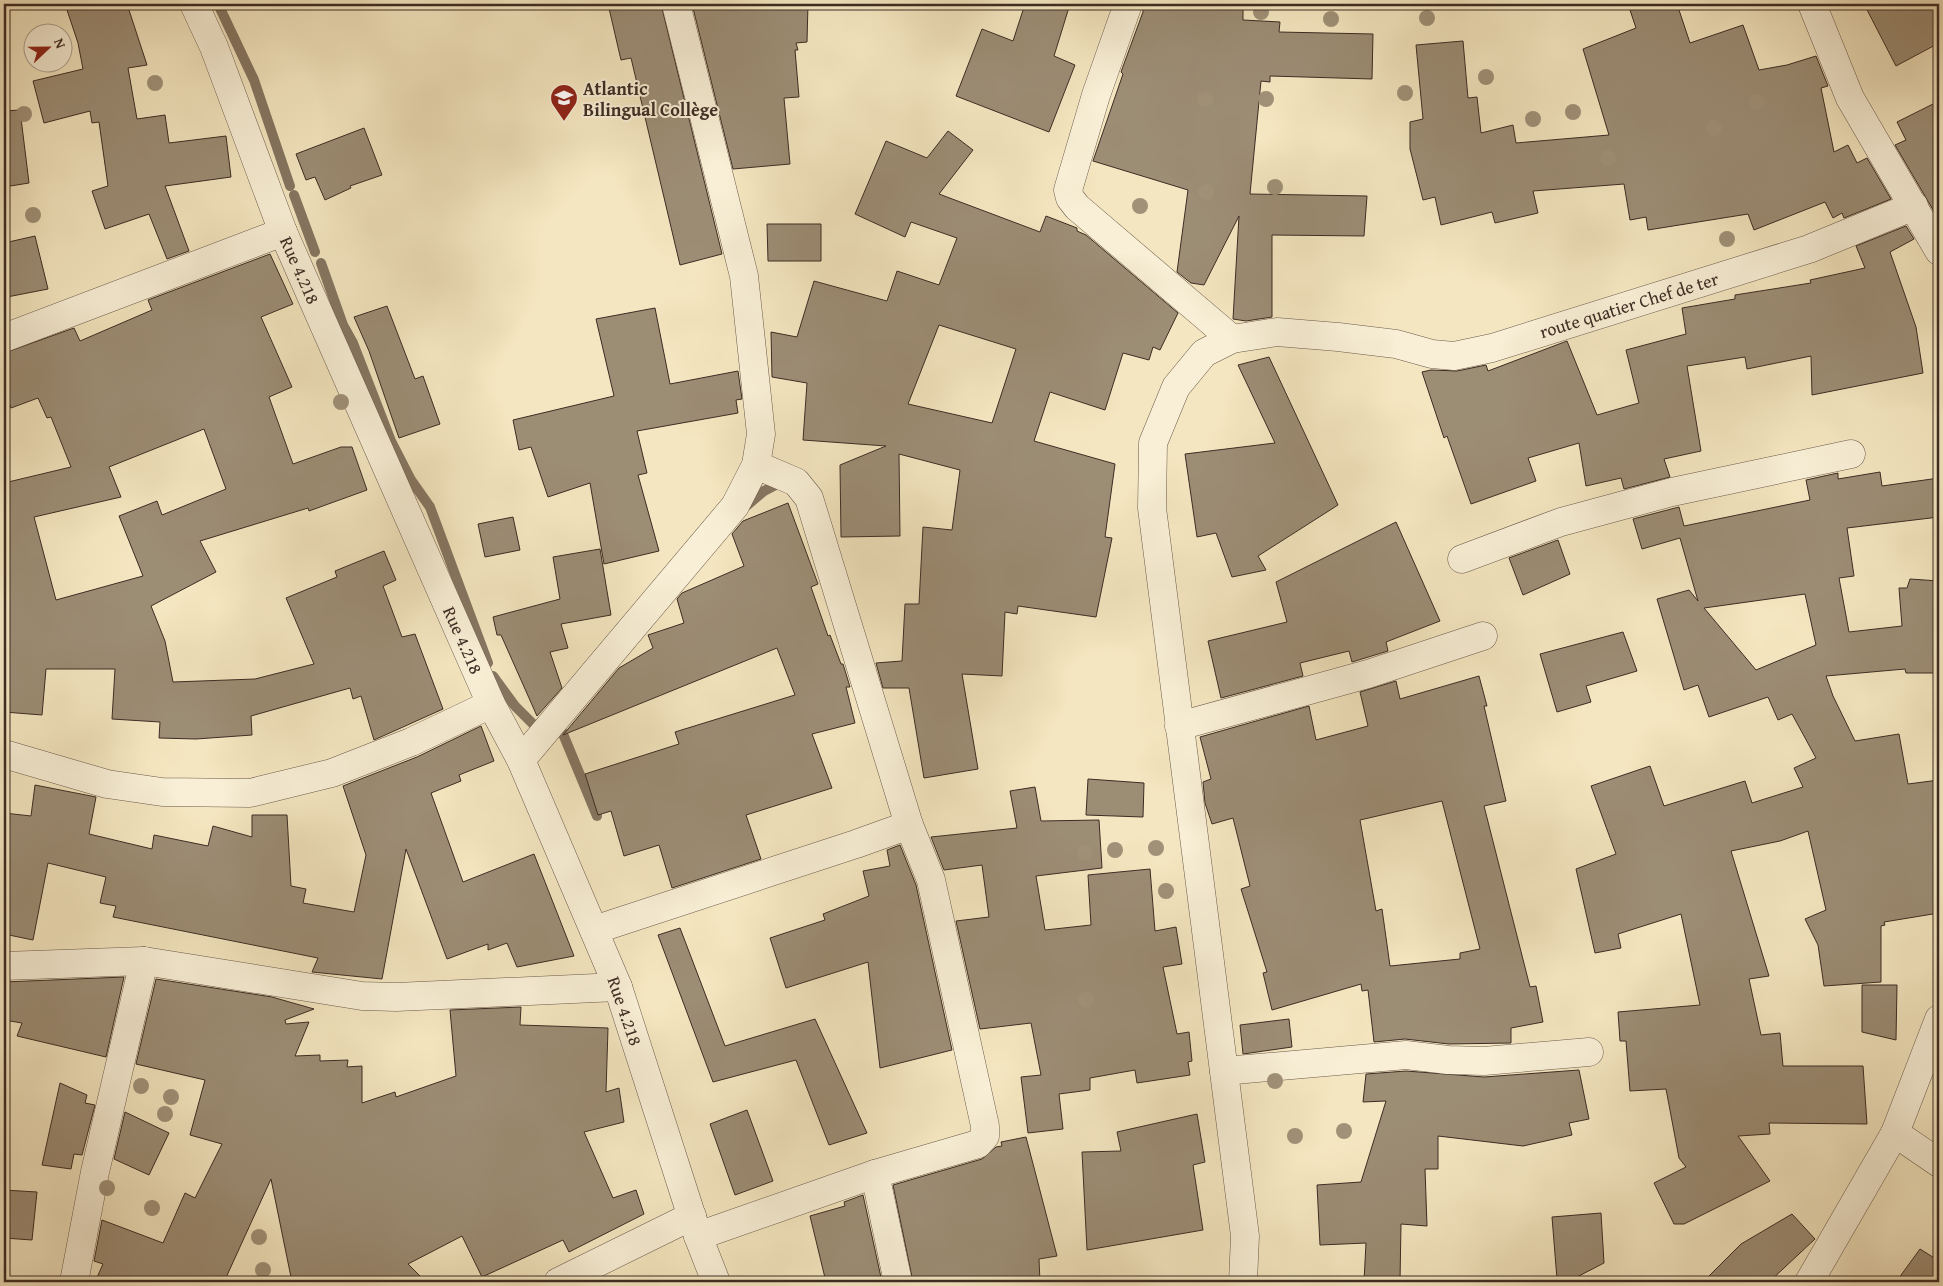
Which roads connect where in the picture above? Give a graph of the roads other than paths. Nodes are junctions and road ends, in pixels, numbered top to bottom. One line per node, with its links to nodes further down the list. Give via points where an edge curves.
1 (194, 4): 6 (street, Rue 4.218, via 214,47)
2 (676, 4): 11 (street, via 744,276 762,434)
3 (1128, 4): 9 (street, via 1096,95 1068,190 1070,198)
4 (1812, 4): 5 (street, via 1850,98)
5 (1914, 206): 7 (street); 9 (street, route quatier Chef de ter, via 1810,248 1492,348 1454,356 1396,344 1277,332)
6 (283, 232): 8 (street); 14 (street, Rue 4.218)
7 (1939, 251)
8 (4, 338)
9 (1232, 339): 15 (street, route quatier Chef de ter, via 1204,353 1176,386 1153,443 1152,508)
10 (1852, 454): 12 (street, via 1672,492 1562,522)
11 (756, 465): 17 (street, via 735,506); 18 (street, via 796,482 809,498)
12 (1462, 559)
13 (1483, 636): 15 (street, via 1368,674)
14 (491, 704): 16 (street, via 411,742 332,773 250,793 162,792 107,784); 17 (street, Rue 4.218)
15 (1179, 726): 25 (street, route quatier Chef de ter)
16 (4, 754)
17 (521, 760): 19 (street, Rue 4.218)
18 (909, 825): 19 (street); 28 (street, via 930,880 985,1136 978,1144)
19 (594, 930): 22 (street, Rue 4.218)
20 (144, 961): 21 (street); 22 (street, via 362,996); 30 (street, via 95,1172)
21 (4, 966)
22 (618, 987): 29 (street, Rue 4.218)
23 (1939, 1019): 26 (street)
24 (1589, 1052): 25 (street, via 1484,1061 1406,1054)
25 (1224, 1072): 34 (street, route quatier Chef de ter, via 1244,1236)
26 (1895, 1133): 27 (street); 35 (street)
27 (1939, 1163)
28 (874, 1174): 29 (street); 33 (street)
29 (695, 1226): 31 (street); 32 (street, Rue 4.218)
30 (74, 1282)
31 (558, 1282)
32 (716, 1282)
33 (898, 1282)
34 (1243, 1282)
35 (1809, 1282)

